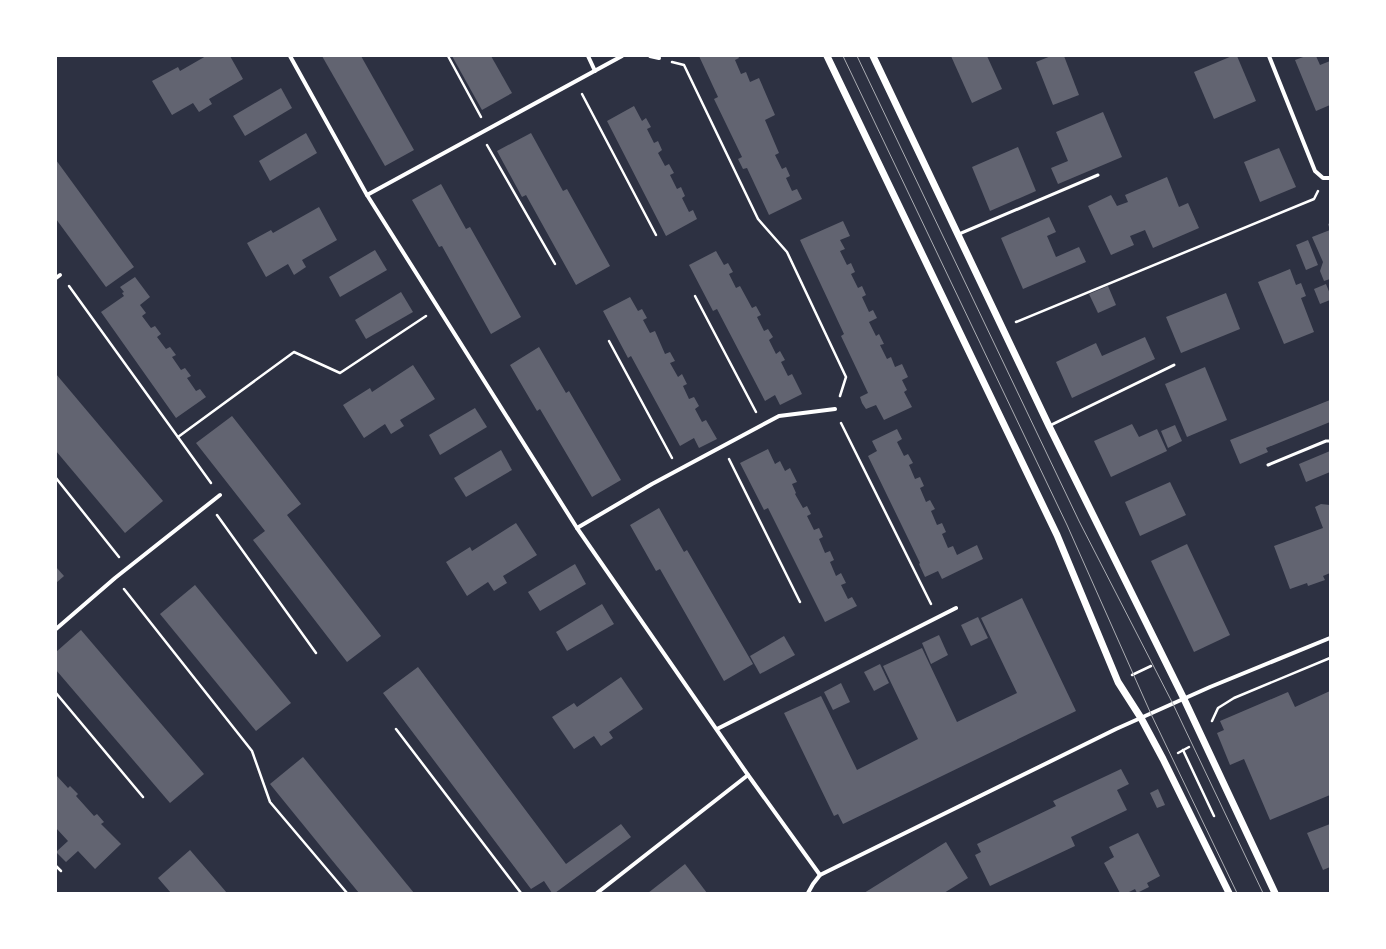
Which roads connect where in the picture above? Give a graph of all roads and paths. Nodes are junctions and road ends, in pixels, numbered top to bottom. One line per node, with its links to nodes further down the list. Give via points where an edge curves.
1 (290, 56): 17 (street)
2 (448, 56): 12 (path)
3 (588, 56): 10 (street)
4 (622, 56): 10 (street)
5 (650, 56): 9 (street)
6 (827, 56): 50 (street, via 1057,535)
7 (873, 56): 18 (street)
8 (1269, 56): 15 (street, via 1315,171)
9 (659, 58): 28 (path, via 684,65 758,219 787,252 846,377)
10 (595, 71): 11 (street)
11 (575, 82): 12 (street); 19 (path)
12 (488, 129): 13 (street)
13 (481, 134): 17 (street); 20 (path)
14 (1098, 175): 18 (lane)
15 (1323, 178): 16 (street); 25 (path, via 1314,199)
16 (1330, 178)
17 (367, 196): 24 (street)
18 (959, 234): 25 (street)
19 (656, 235)
20 (555, 264)
21 (60, 274): 22 (street); 31 (path)
22 (56, 278)
23 (695, 296): 29 (path)
24 (439, 308): 31 (path, via 340,373 294,352); 39 (street)
25 (1002, 328): 30 (street)
26 (609, 341): 35 (path)
27 (1174, 365): 30 (lane)
28 (835, 409): 29 (street, via 779,416); 44 (path)
29 (762, 424): 33 (street)
30 (1049, 426): 49 (street)
31 (178, 438): 37 (path)
32 (1330, 441): 34 (lane)
33 (722, 446): 35 (street); 42 (path)
34 (1268, 465)
35 (678, 470): 39 (street)
36 (56, 478): 40 (path)
37 (220, 495): 38 (street)
38 (208, 504): 40 (street); 47 (path)
39 (577, 528): 56 (street)
40 (128, 568): 41 (street)
41 (115, 578): 45 (street); 64 (path, via 252,751 270,802)
42 (800, 602)
43 (956, 608): 44 (street)
44 (938, 617): 56 (street)
45 (56, 629)
46 (1330, 638): 52 (street)
47 (316, 653)
48 (1330, 658): 53 (path, via 1234,698)
49 (1164, 660): 50 (path); 52 (street)
50 (1118, 682): 54 (street)
51 (56, 693): 59 (path)
52 (1184, 699): 54 (street); 69 (street)
53 (1218, 708)
54 (1141, 718): 63 (street); 68 (street)
55 (396, 729): 65 (path)
56 (717, 729): 58 (street)
57 (1182, 750): 60 (path)
58 (748, 775): 63 (street); 66 (street)
59 (143, 797)
60 (1214, 816)
61 (56, 866): 62 (path)
62 (61, 871)
63 (820, 875): 67 (street)
64 (347, 893)
65 (521, 893)
66 (597, 893)
67 (808, 893)
68 (1229, 893)
69 (1275, 893)

